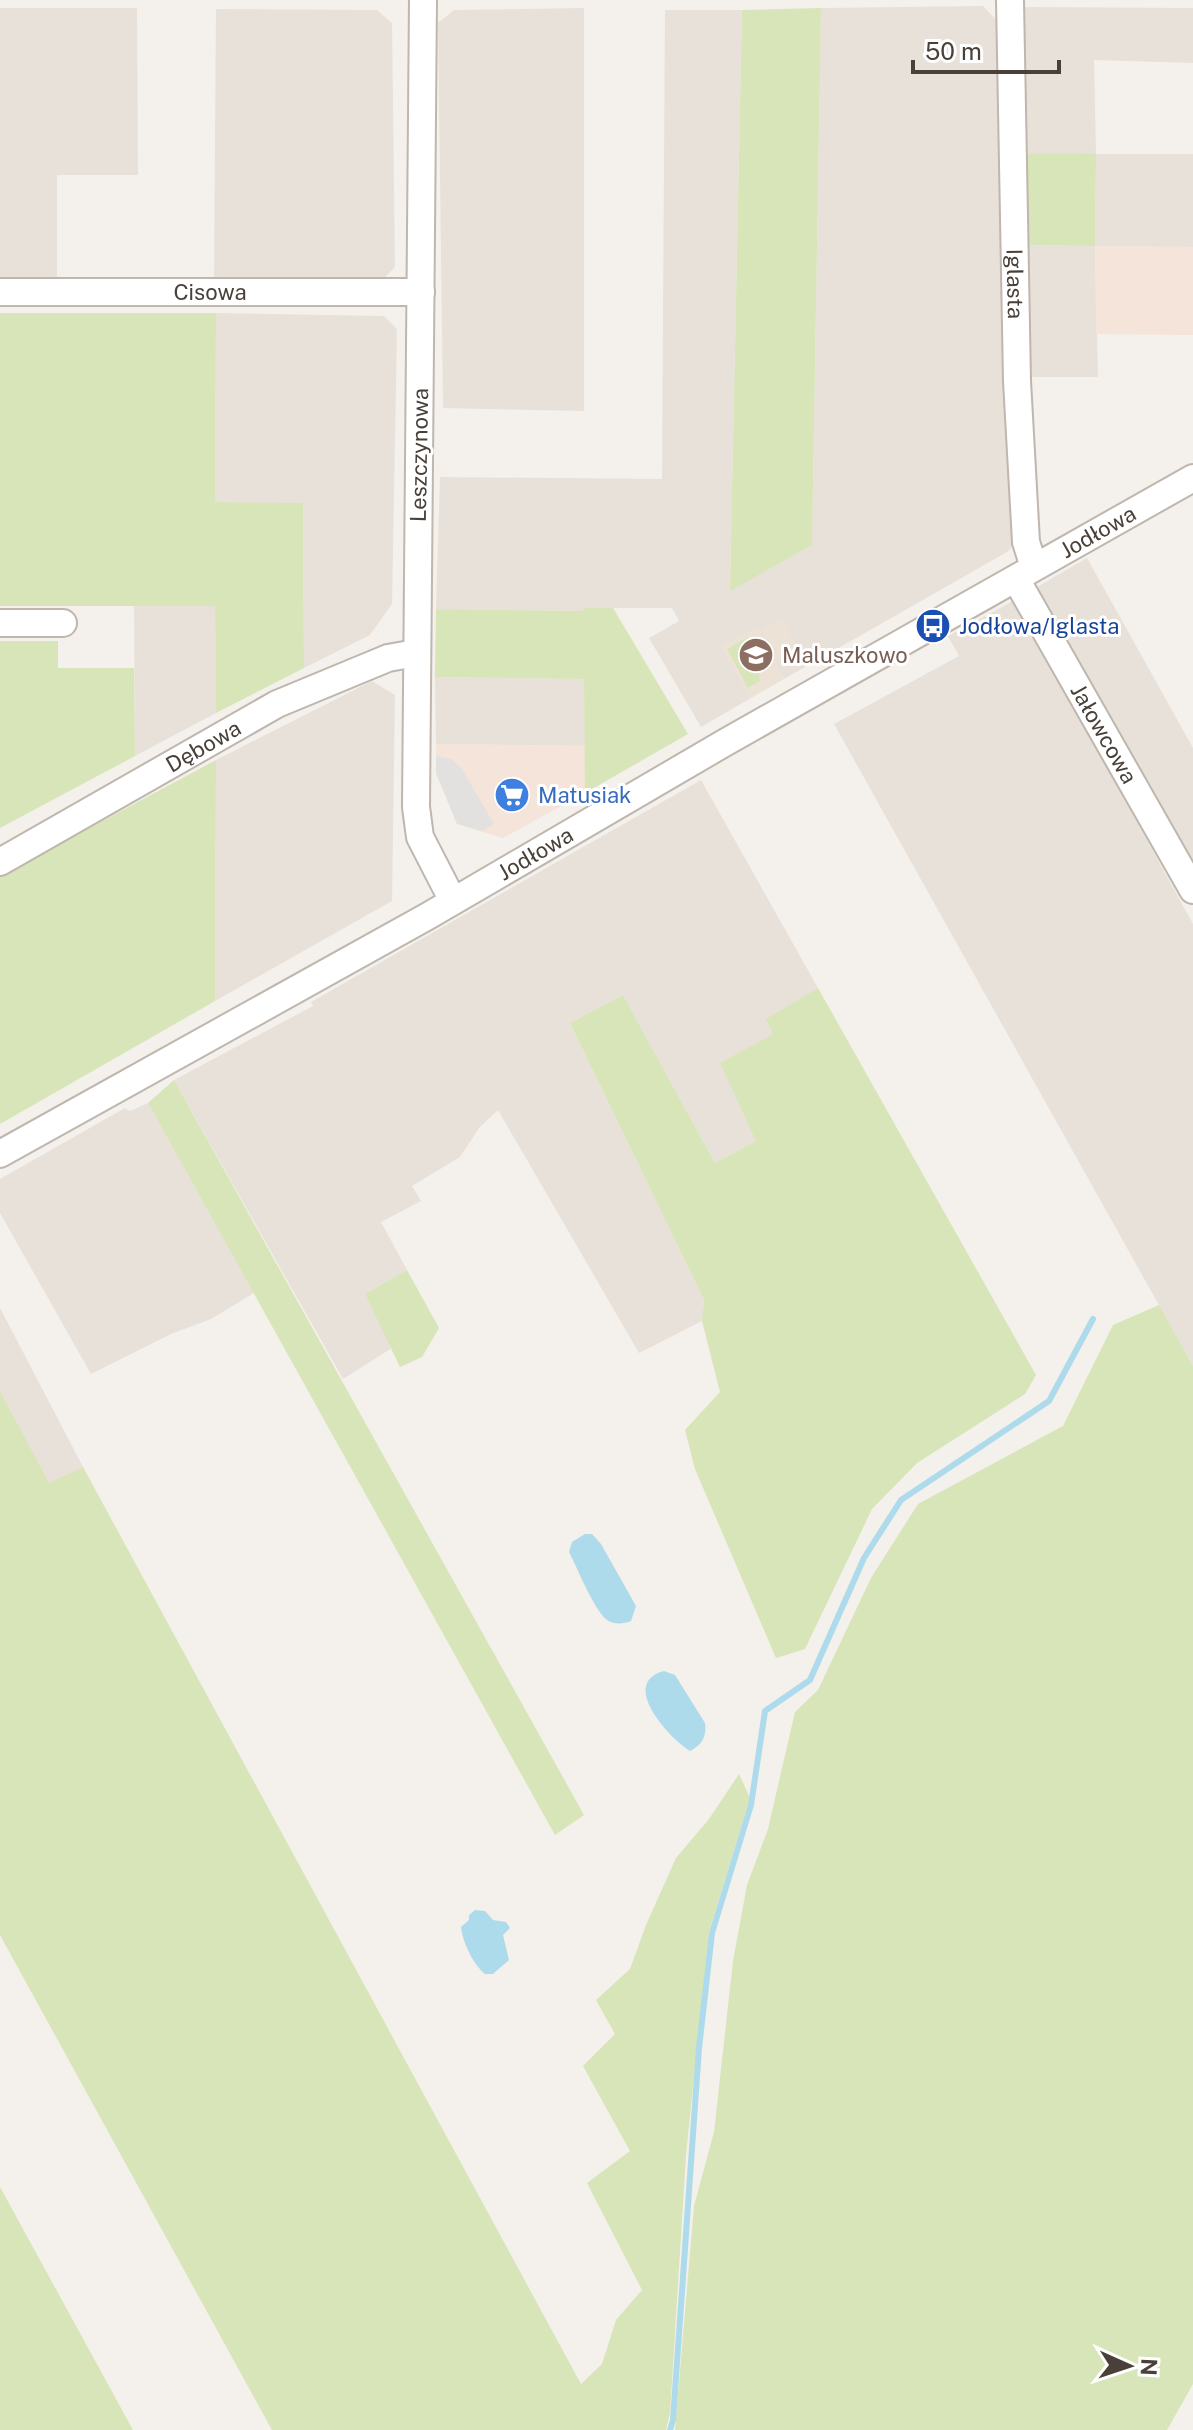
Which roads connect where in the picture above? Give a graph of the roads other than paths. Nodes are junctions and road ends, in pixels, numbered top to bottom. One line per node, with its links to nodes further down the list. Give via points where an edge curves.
1 (423, 0): 4 (street, Leszczynowa)
2 (1010, 0): 6 (street, Iglasta)
3 (0, 292): 4 (street, Cisowa)
4 (421, 292): 9 (street, Leszczynowa)
5 (1193, 478): 6 (street, Jodłowa)
6 (1025, 573): 11 (street, Jałowcowa); 12 (street, Jodłowa)
7 (0, 623): 8 (street)
8 (63, 623)
9 (416, 653): 10 (street, Dębowa, via 388,658 277,704); 12 (street, Leszczynowa, via 420,837)
10 (0, 862)
11 (1193, 890)
12 (453, 901): 13 (street, Jodłowa)
13 (0, 1154)

